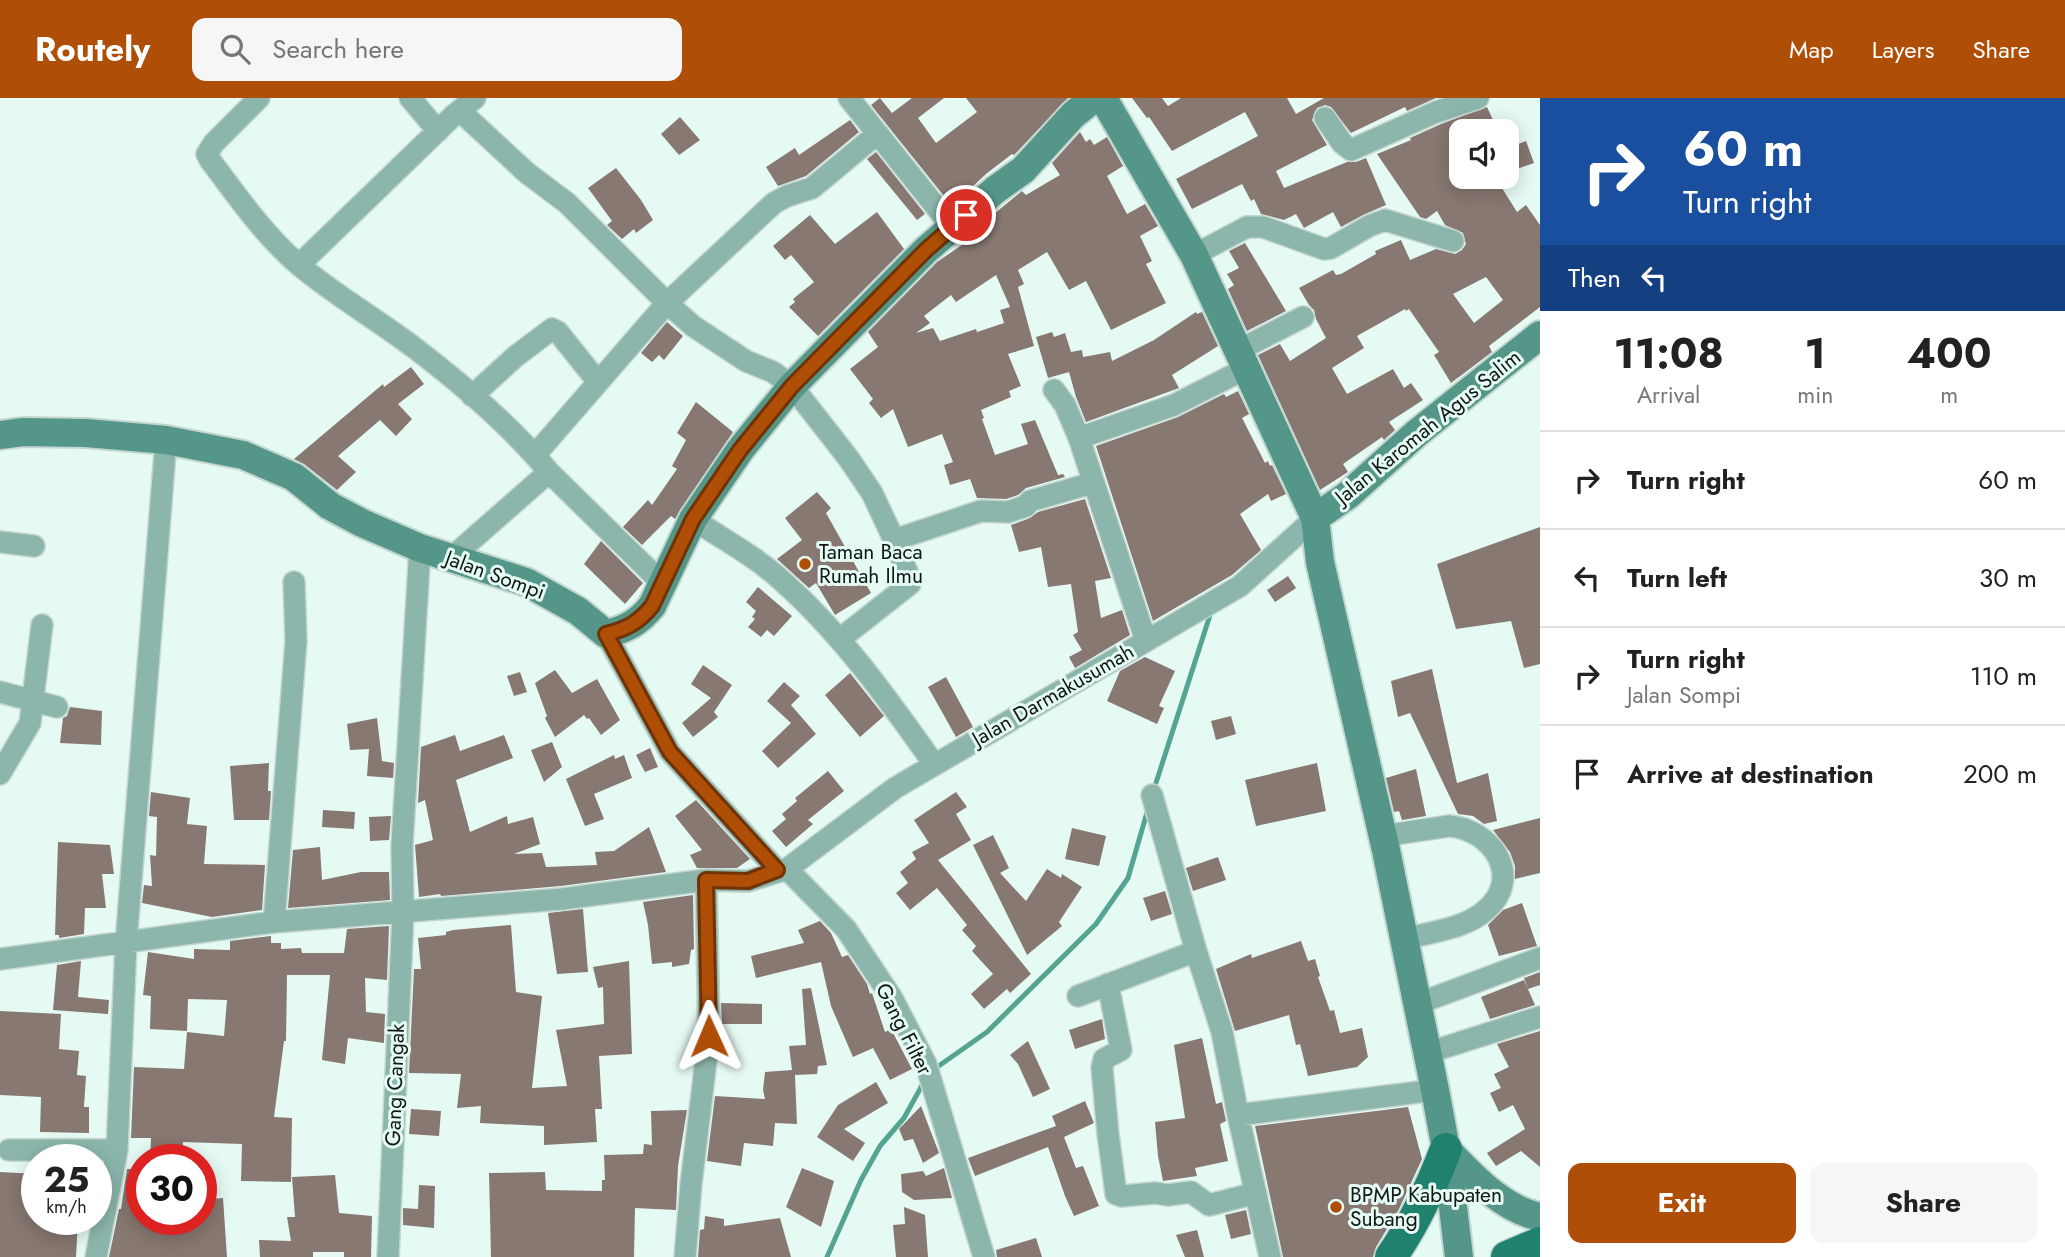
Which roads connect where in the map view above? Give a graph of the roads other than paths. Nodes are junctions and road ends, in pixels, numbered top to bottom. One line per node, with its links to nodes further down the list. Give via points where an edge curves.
1 (259, 98): 14 (street, via 207,154 259,225)
2 (410, 98): 9 (street)
3 (849, 98): 10 (street)
4 (1094, 98): 11 (street, via 1023,170)
5 (1103, 98): 13 (street)
6 (1478, 98): 8 (street, via 1351,149)
7 (467, 104): 9 (street); 15 (street, via 527,173 567,203)
8 (1325, 118)
9 (438, 131): 14 (street)
10 (877, 134): 11 (street); 15 (street, via 812,188 774,203)
11 (952, 227): 20 (street)
12 (1453, 241): 13 (street, via 1385,220 1324,249 1247,227)
13 (1194, 255): 18 (street)
14 (299, 265): 22 (street)
15 (667, 303): 19 (street); 20 (street, via 735,354)
16 (1303, 317): 18 (street)
17 (1540, 335): 29 (street, Jalan Karomah Agus Salim)
18 (1243, 359): 24 (street, via 1174,405); 29 (street)
19 (598, 382): 22 (street, via 552,329); 26 (street)
20 (792, 386): 30 (street); 31 (street, via 857,470)
21 (1054, 390): 24 (street)
22 (472, 396): 26 (street)
23 (0, 435): 25 (street, Jalan Sompi, via 86,433)
24 (1079, 438): 28 (street)
25 (166, 440): 34 (street, Jalan Sompi, via 243,455 271,466 294,477 330,506); 54 (street)
26 (535, 455): 27 (street)
27 (549, 472): 35 (street); 37 (street)
28 (1092, 483): 31 (street, via 1009,512 981,511); 41 (street)
29 (1315, 518): 41 (street, Jalan Darmakusumah, via 1240,586); 48 (street, via 1320,562)
30 (693, 519): 37 (street); 40 (street, via 772,573)
31 (894, 540): 40 (street, via 910,584)
32 (0, 542): 33 (street)
33 (34, 546)
34 (420, 548): 35 (street, Jalan Sompi); 51 (street, Gang Cangak)
35 (451, 558): 39 (street, Jalan Sompi, via 526,582 578,611)
36 (294, 582): 52 (street, via 296,641)
37 (663, 584): 39 (street, via 643,618)
38 (42, 625): 43 (street)
39 (606, 634): 49 (street, Gang Filter, via 670,752)
40 (839, 639): 45 (street)
41 (1146, 641): 45 (street, Jalan Darmakusumah)
42 (0, 692): 43 (street)
43 (33, 701): 44 (street); 46 (street, via 30,723)
44 (57, 707)
45 (934, 764): 49 (street, Jalan Darmakusumah)
46 (0, 774)
47 (1152, 795): 55 (street)
48 (1383, 836): 53 (street); 53 (street, via 1459,827 1483,838 1502,865 1501,890 1485,912 1471,921)
49 (782, 870): 50 (street, Jalan Darmakusumah, via 748,881); 74 (street, Gang Filter, via 846,929 891,998 926,1064)
50 (706, 880): 51 (street, Jalan Darmakusumah); 73 (street, via 709,1036)
51 (402, 913): 52 (street, Jalan Darmakusumah); 72 (street, Gang Cangak)
52 (274, 922): 54 (street, Jalan Darmakusumah)
53 (1404, 939): 60 (street)
54 (126, 943): 57 (street, Jalan Darmakusumah); 67 (street)
55 (1196, 951): 58 (street); 64 (street, via 1222,1032)
56 (1540, 958): 60 (street)
57 (0, 959)
58 (1108, 984): 59 (street); 68 (street, via 1121,1050 1104,1059 1102,1068 1116,1194 1191,1192 1209,1205)
59 (1079, 996)
60 (1417, 1004): 62 (street)
61 (1540, 1017): 62 (street)
62 (1427, 1053): 63 (street)
63 (1435, 1090): 64 (street); 65 (street)
64 (1238, 1115): 68 (street)
65 (1446, 1149): 69 (street, via 1477,1182); 76 (main road, via 1428,1194); 77 (street)
66 (9, 1150): 67 (street)
67 (117, 1150): 71 (street)
68 (1256, 1192): 75 (street)
69 (1540, 1217)
70 (1540, 1243): 78 (main road)
71 (96, 1257)
72 (388, 1257)
73 (685, 1257)
74 (984, 1257)
75 (1270, 1257)
76 (1391, 1257)
77 (1459, 1257)
78 (1507, 1257)

